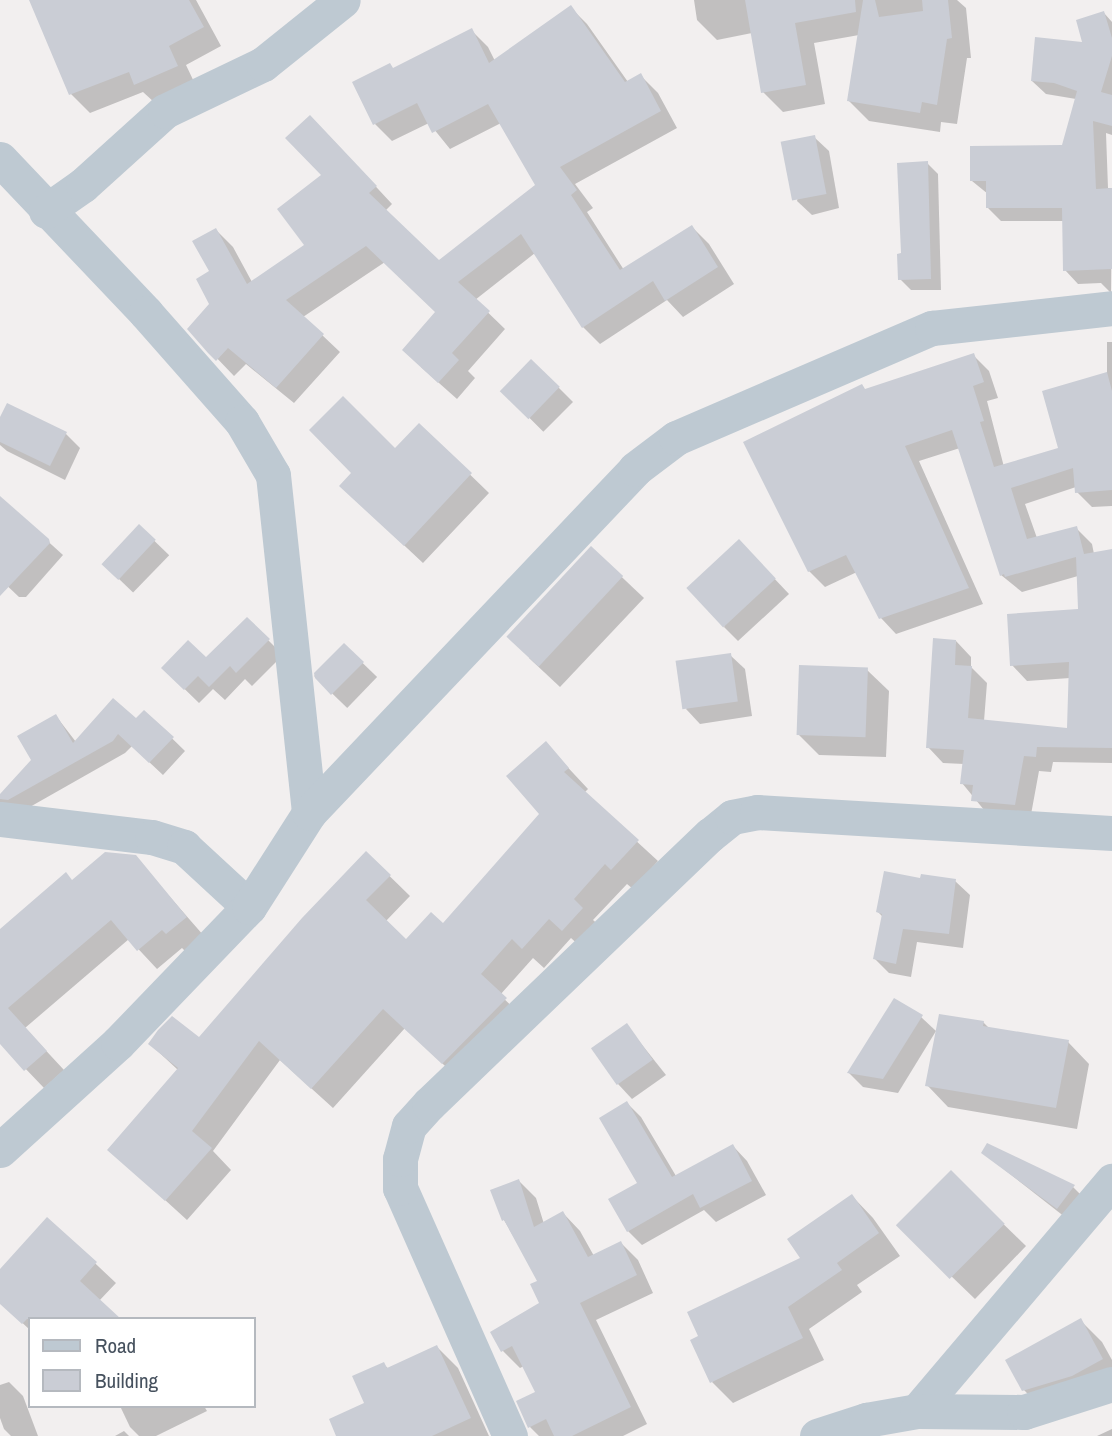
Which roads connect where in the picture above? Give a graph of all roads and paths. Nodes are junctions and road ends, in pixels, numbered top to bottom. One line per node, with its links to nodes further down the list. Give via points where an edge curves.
1 (343, 0): 3 (street, via 262,64 165,111 83,185)
2 (0, 159): 3 (street)
3 (46, 211): 5 (street, via 243,422 272,475)
4 (1112, 308): 5 (street, via 932,328 676,438 635,468)
5 (309, 813): 8 (street)
6 (0, 820): 8 (street, via 152,837 184,847)
7 (1112, 833): 13 (street, via 757,812 733,817 429,1104 409,1126 400,1159 400,1188)
8 (249, 907): 9 (street, via 118,1043)
9 (0, 1150)
10 (1112, 1181): 12 (street)
11 (1112, 1384): 12 (street, via 1024,1412)
12 (917, 1411): 14 (street, via 866,1420)
13 (510, 1436)
14 (817, 1436)

